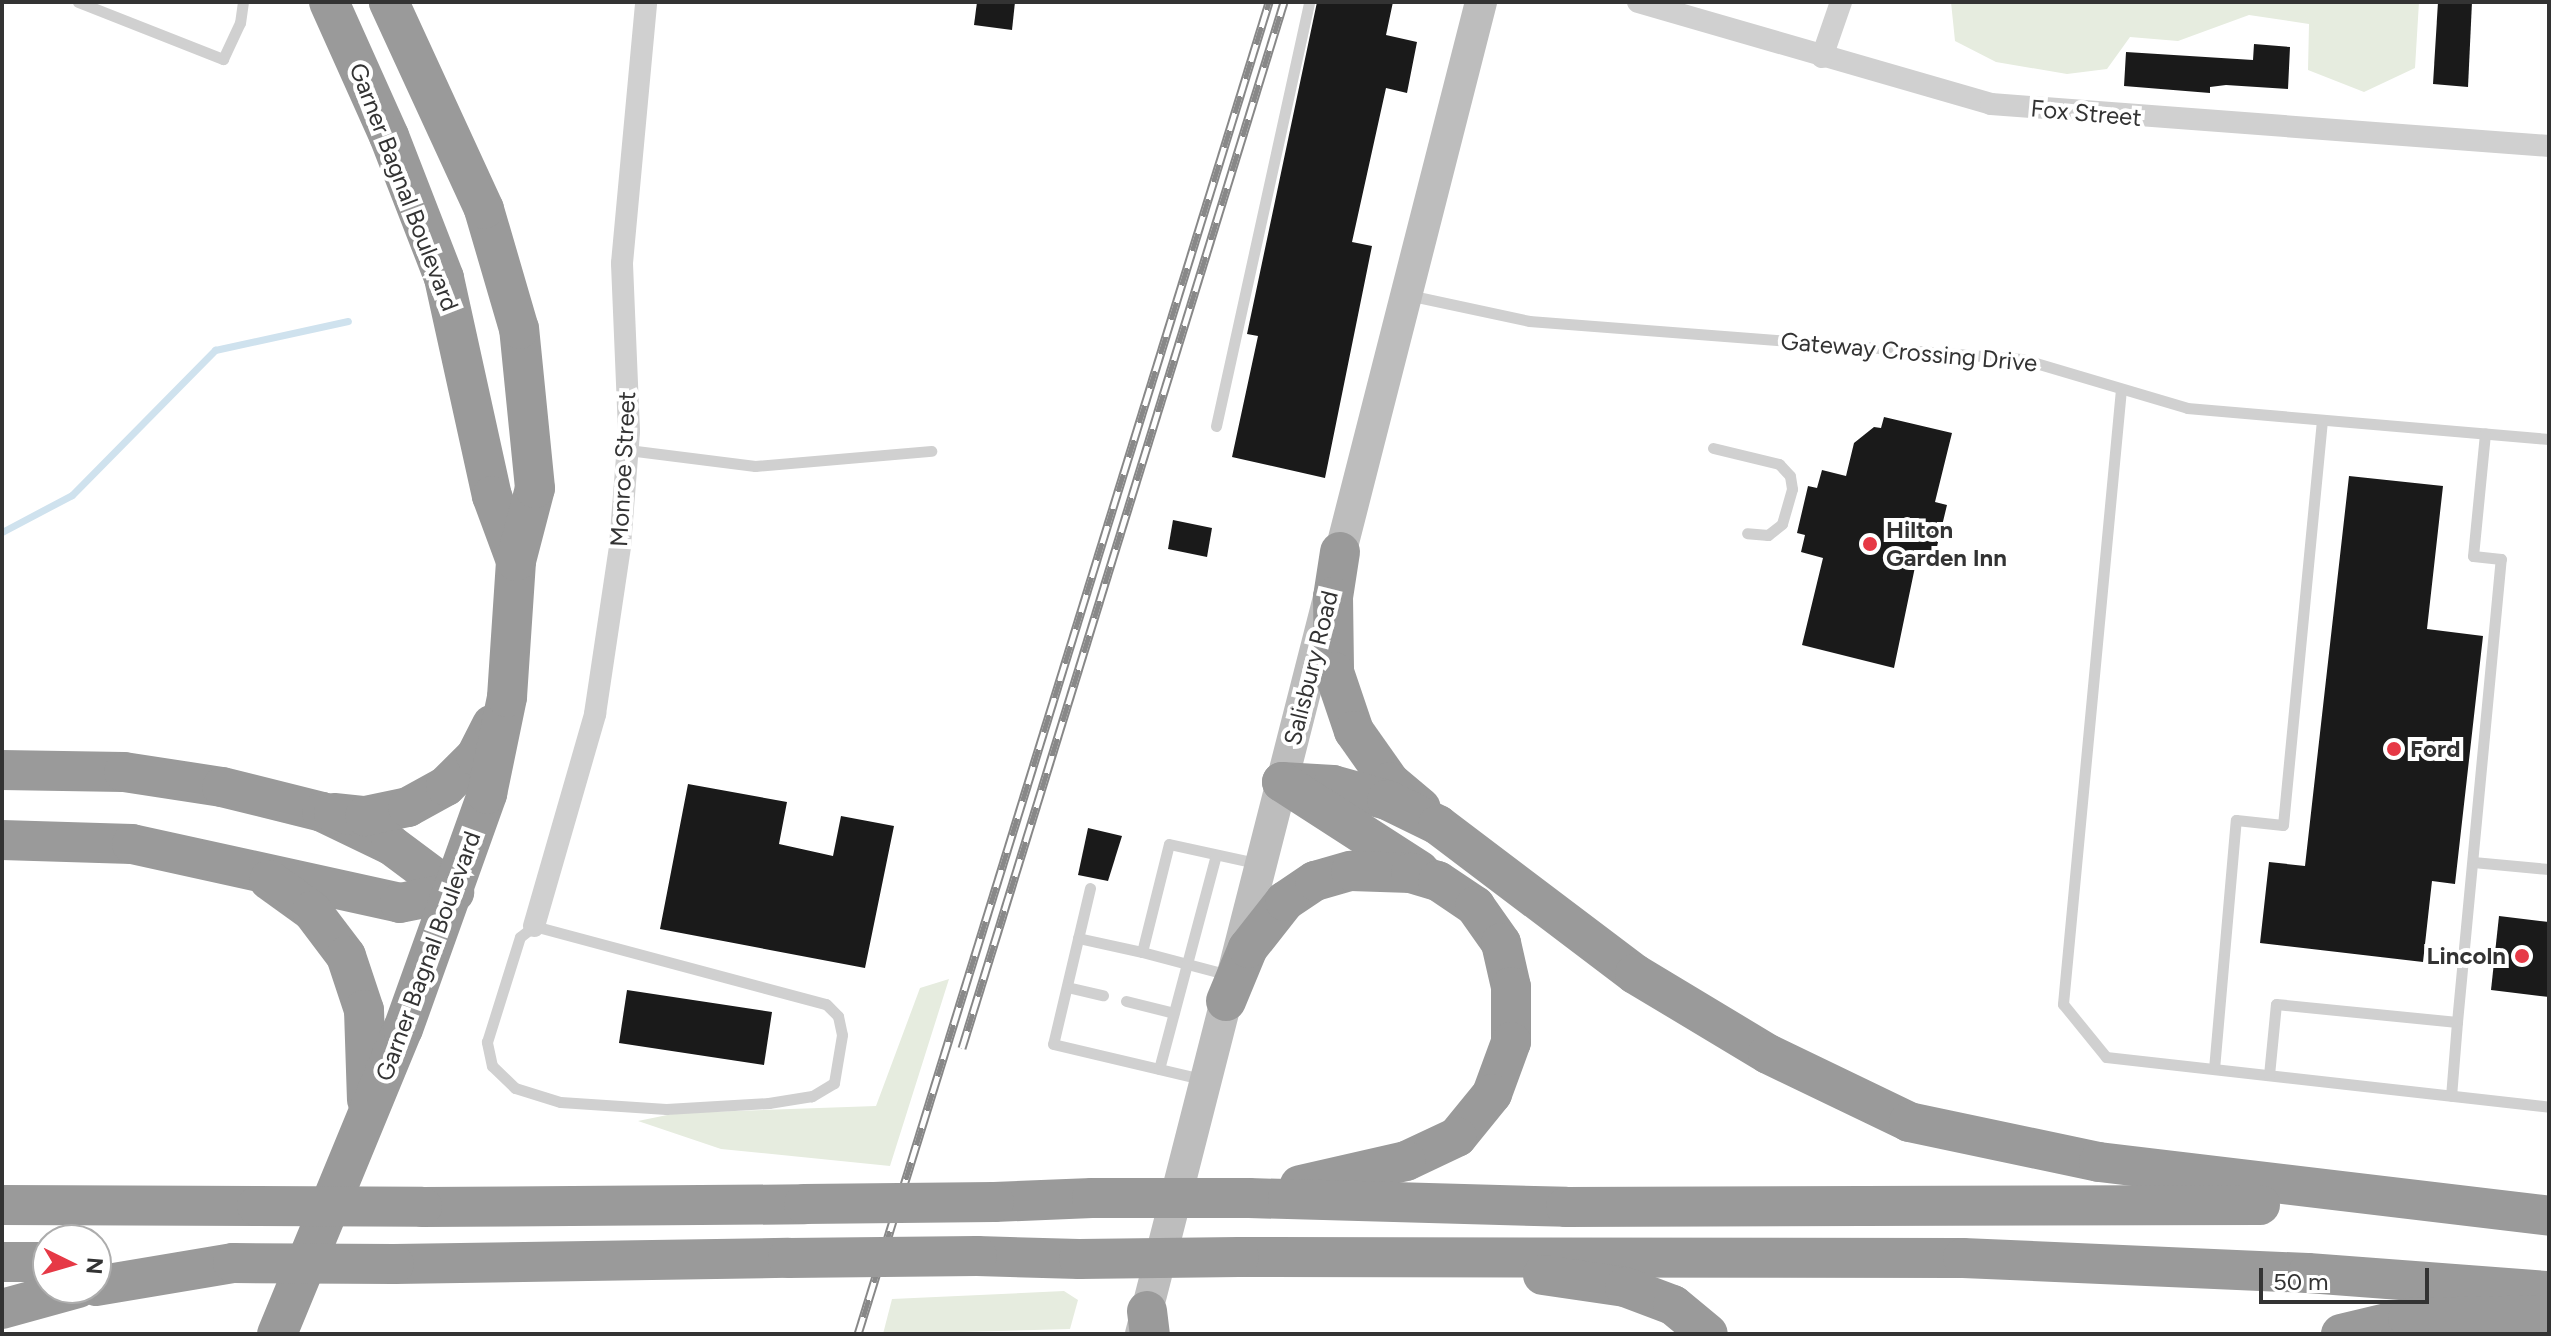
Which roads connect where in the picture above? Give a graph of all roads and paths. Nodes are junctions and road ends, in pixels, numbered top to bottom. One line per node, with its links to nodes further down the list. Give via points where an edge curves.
1 (78, 2): 2 (lane, via 223,59 240,23)
2 (243, 2)
3 (329, 2): 23 (highway, Garner Bagnal Boulevard, via 444,278 492,496)
4 (389, 2): 23 (highway, Garner Bagnal Boulevard, via 484,209 519,329 535,488)
5 (646, 2): 19 (street, Monroe Street, via 622,263)
6 (1309, 2): 15 (lane)
7 (1481, 2): 12 (street, Salisbury Road)
8 (1638, 2): 10 (street, Fox Street)
9 (1841, 2): 10 (street)
10 (1822, 57): 11 (street, Fox Street, via 1991,104)
11 (2549, 146)
12 (1407, 295): 13 (lane, Gateway Crossing Drive, via 1529,321 2022,359); 22 (street, Salisbury Road)
13 (2121, 389): 14 (lane, Gateway Crossing Drive, via 2178,407); 49 (lane, via 2063,1004 2106,1057)
14 (2322, 421): 16 (lane, Gateway Crossing Drive); 49 (lane, via 2283,825 2236,820)
15 (1216, 426)
16 (2485, 434): 17 (lane, Gateway Crossing Drive); 31 (lane, via 2473,556 2501,559)
17 (2549, 439)
18 (1713, 448): 21 (lane, via 1771,461 1790,476 1782,524 1768,535)
19 (628, 450): 20 (lane, via 755,466); 38 (street, Monroe Street, via 595,714)
20 (931, 451)
21 (1747, 533)
22 (1340, 552): 26 (street, Salisbury Road); 28 (highway, via 1333,597 1334,672 1354,731 1390,782)
23 (516, 561): 24 (highway, Garner Bagnal Boulevard)
24 (507, 697): 27 (highway, via 476,756 446,786 408,807 365,816); 37 (highway, Garner Bagnal Boulevard, via 487,794)
25 (2, 770): 27 (highway, via 124,772 222,787)
26 (1282, 782): 28 (highway, via 1333,785 1387,800); 32 (street, Salisbury Road); 35 (highway, via 1323,813)
27 (322, 812): 37 (highway, via 391,845)
28 (1438, 825): 57 (highway, via 1508,883 1635,974 1768,1054 1909,1122 2099,1162)
29 (2, 840): 33 (highway, via 132,844)
30 (1216, 855): 32 (lane); 40 (lane, via 1169,844); 41 (lane)
31 (2473, 862): 34 (lane); 47 (lane)
32 (1261, 864): 43 (street, Salisbury Road)
33 (228, 865): 37 (highway, via 400,903); 54 (highway, via 270,881 312,911 346,956 364,1010)
34 (2549, 869)
35 (1438, 881): 43 (highway, via 1411,873 1363,871 1315,881 1285,901 1248,948); 55 (highway, via 1475,906 1501,943 1511,987 1511,1042 1492,1094 1457,1137 1406,1161)
36 (1090, 888): 39 (lane)
37 (454, 892): 54 (highway, Garner Bagnal Boulevard)
38 (534, 926): 38 (lane, via 826,1004 838,1016 842,1035 834,1083 812,1096 769,1103 666,1109 560,1102 515,1088 492,1066 487,1042 520,937)
39 (1078, 938): 40 (lane); 42 (lane)
40 (1142, 952): 41 (lane)
41 (1187, 965): 43 (lane); 46 (lane)
42 (1067, 987): 44 (lane); 48 (lane, via 1053,1044)
43 (1229, 989): 51 (street, Salisbury Road)
44 (1103, 995)
45 (1126, 1001): 46 (lane)
46 (1174, 1013): 48 (lane)
47 (2457, 1022): 50 (lane, via 2276,1004); 52 (lane)
48 (1159, 1069): 51 (lane)
49 (2214, 1069): 50 (lane)
50 (2269, 1075): 52 (lane)
51 (1206, 1081): 69 (street, Salisbury Road)
52 (2451, 1096): 53 (lane)
53 (2549, 1107)
54 (368, 1115): 70 (highway, Garner Bagnal Boulevard)
55 (1249, 1198): 56 (highway, bridge, via 422,1207); 57 (highway, via 1566,1207 2105,1203)
56 (14, 1203)
57 (2500, 1210): 58 (highway)
58 (2549, 1216)
59 (1320, 1256): 63 (highway, bridge); 65 (highway, via 1963,1258 2308,1273); 71 (highway, via 1473,1265 1625,1287 1673,1305)
60 (2, 1262): 61 (highway)
61 (32, 1262)
62 (112, 1262): 63 (highway)
63 (233, 1263): 64 (highway)
64 (112, 1283)
65 (2549, 1291)
66 (32, 1301): 67 (highway)
67 (2, 1309)
68 (2549, 1315): 72 (highway, via 2408,1318)
69 (1146, 1326)
70 (277, 1334)
71 (1708, 1334)
72 (2341, 1334)

